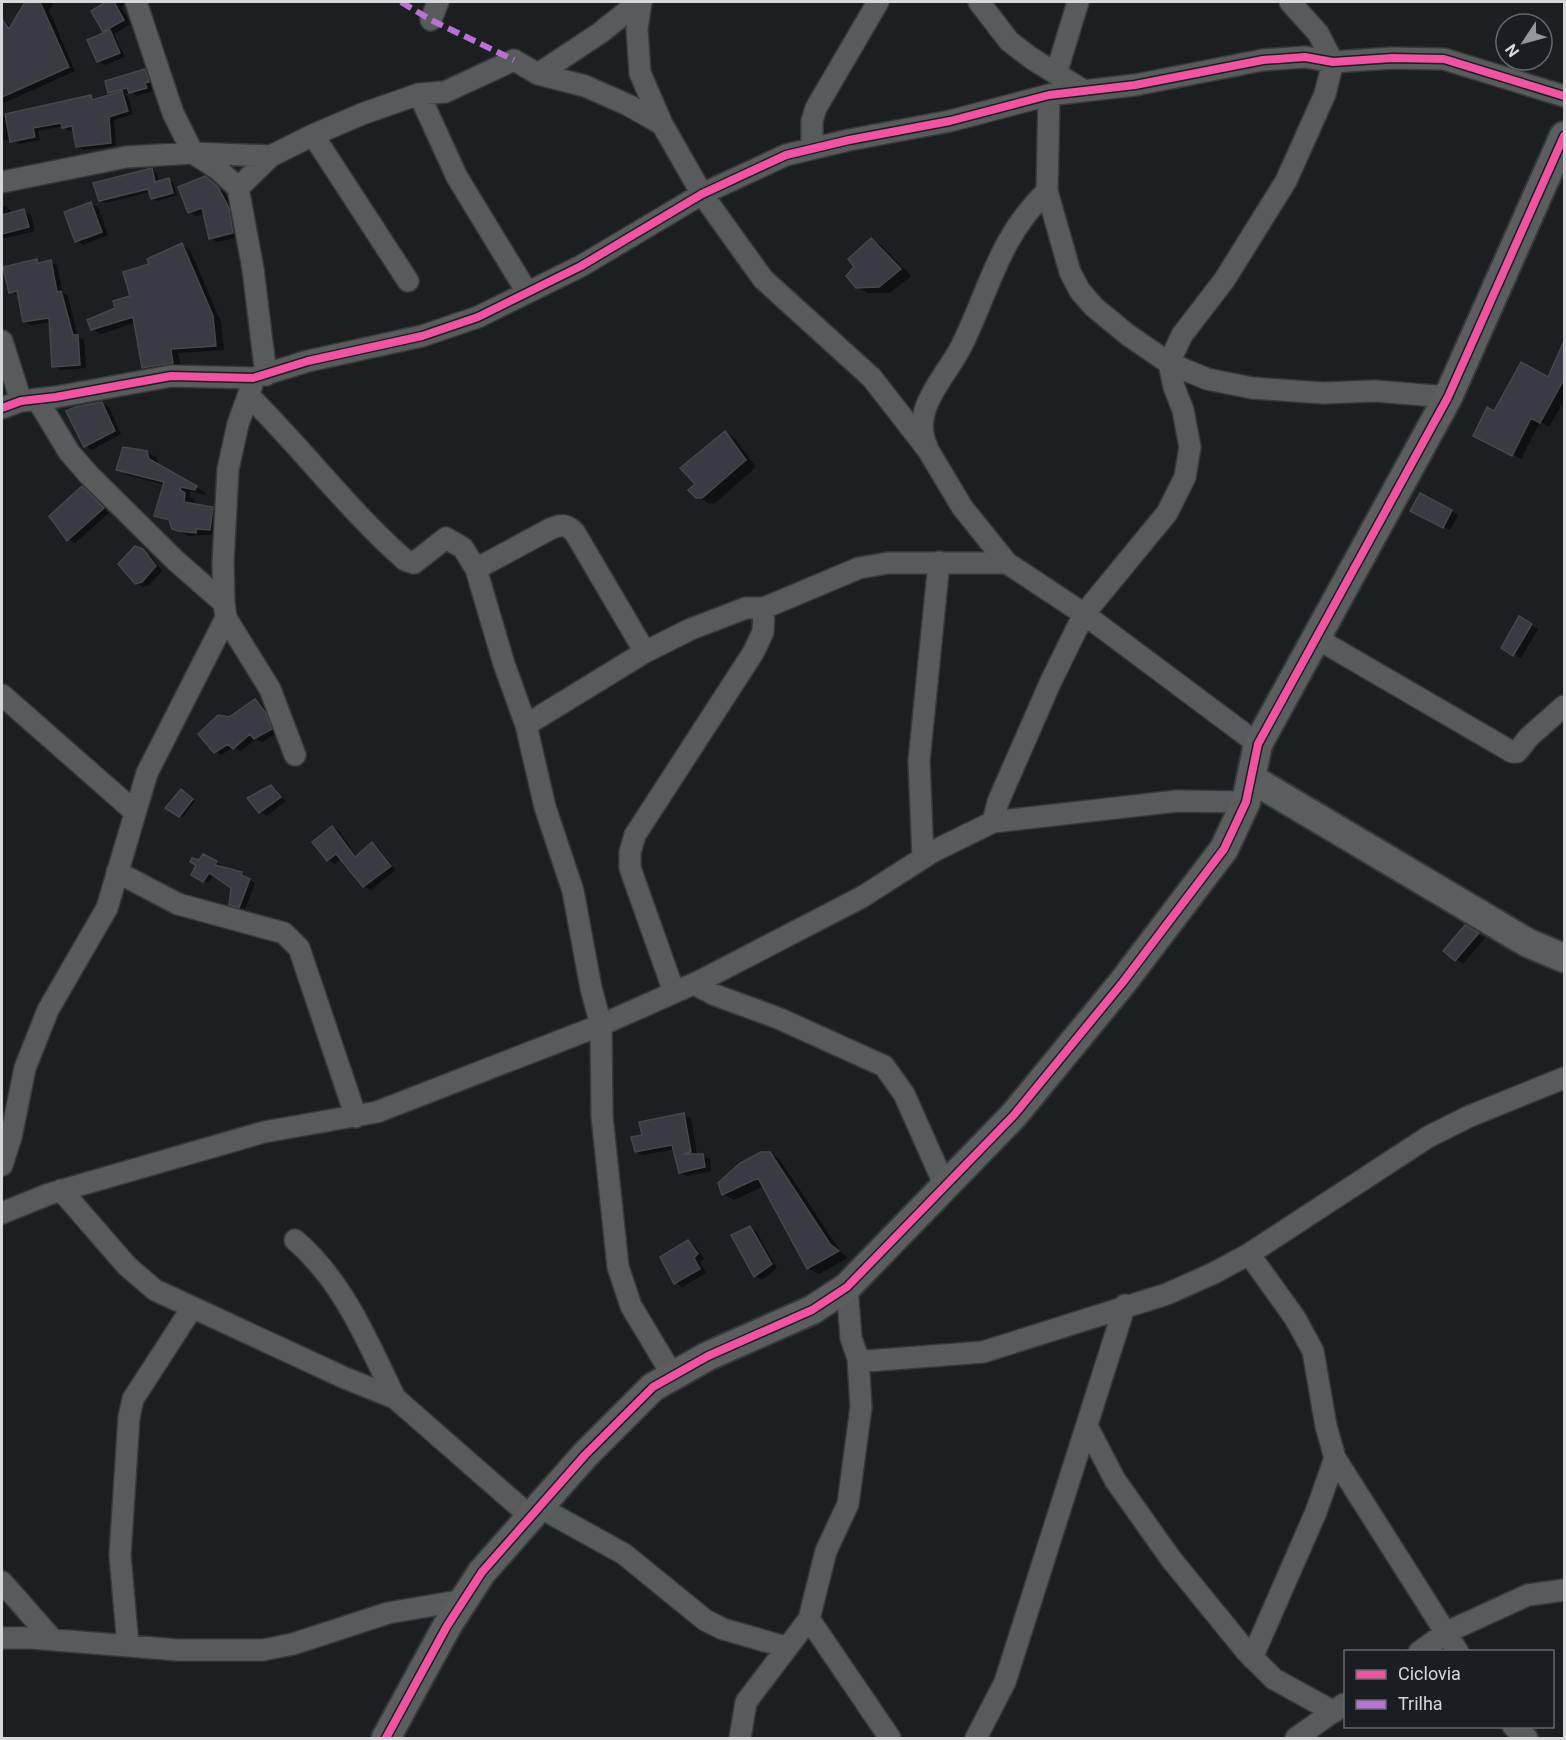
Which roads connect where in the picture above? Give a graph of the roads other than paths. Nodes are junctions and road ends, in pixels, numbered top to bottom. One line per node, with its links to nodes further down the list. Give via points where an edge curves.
1 (136, 2): 18 (street, via 173,113)
2 (640, 2): 8 (street); 14 (street, via 640,73)
3 (878, 2): 17 (street, via 816,108)
4 (979, 2): 9 (street, via 1009,41)
5 (1078, 2): 9 (street)
6 (1290, 2): 7 (street, via 1318,33)
7 (1333, 62): 10 (street, via 1305,57 1263,60 1135,85); 13 (street, via 1444,60); 27 (street, via 1325,94 1286,181 1225,279 1182,335)
8 (538, 74): 11 (street, via 514,60 445,92); 14 (street, via 585,86)
9 (1056, 74): 10 (street)
10 (1081, 89): 12 (street)
11 (419, 94): 15 (street); 25 (street, via 457,177)
12 (1049, 95): 17 (street, via 950,121); 22 (street)
13 (1564, 96)
14 (662, 124): 23 (street)
15 (313, 135): 19 (street); 24 (street)
16 (1563, 141): 29 (street)
17 (812, 149): 23 (street, via 786,155)
18 (193, 153): 19 (street); 20 (street, via 126,157); 21 (street)
19 (270, 156): 21 (street)
20 (2, 182)
21 (238, 188): 28 (street, via 255,280)
22 (1047, 190): 27 (street, via 1070,272 1080,291 1111,321); 31 (street, via 1027,210 1004,245 960,348 926,407 921,431)
23 (702, 194): 25 (street, via 581,266); 31 (street, via 764,279 872,378)
24 (408, 281)
25 (527, 292): 28 (street, via 478,317 422,336 308,361)
26 (2, 341): 30 (street)
27 (1169, 363): 29 (street, via 1207,379 1252,388); 37 (street, via 1190,447 1185,477 1167,513)
28 (256, 383): 30 (street, via 171,376); 34 (street, via 293,439 405,561 414,563 446,538 463,548); 36 (street, via 238,424 228,469 223,562)
29 (1448, 397): 38 (street)
30 (20, 402): 36 (street)
31 (928, 450): 33 (street, via 962,507)
32 (939, 562): 33 (street); 35 (street, via 859,568); 48 (street, via 919,761)
33 (1006, 563): 37 (street)
34 (476, 568): 39 (street, via 550,529 569,526); 42 (street)
35 (764, 608): 39 (street, via 746,608); 52 (street, via 763,632 753,653 635,835 630,852 630,868)
36 (225, 610): 44 (street, via 270,689); 46 (street, via 147,773)
37 (1084, 614): 43 (street); 47 (street, via 998,802)
38 (1316, 638): 41 (street, via 1512,752 1517,752); 43 (street)
39 (645, 652): 42 (street)
40 (2, 696): 46 (street)
41 (1564, 706)
42 (526, 725): 53 (street, via 546,807 573,891)
43 (1258, 744): 45 (street)
44 (295, 755)
45 (1249, 791): 47 (street); 50 (street, via 1528,944); 58 (street, via 1224,849 1123,982 1014,1115)
46 (134, 811): 49 (street)
47 (993, 822): 48 (street)
48 (923, 858): 51 (street, via 862,897)
49 (117, 872): 55 (street, via 178,904 284,933 293,940 306,967); 56 (street, via 107,908 48,1010 25,1068)
50 (1564, 958)
51 (694, 984): 52 (street); 58 (street, via 884,1066 904,1094)
52 (674, 992): 53 (street)
53 (601, 1025): 55 (street); 67 (street, via 602,1116 618,1266 631,1306)
54 (1564, 1078): 62 (street, via 1428,1137)
55 (356, 1117): 59 (street, via 264,1132)
56 (6, 1133): 57 (street)
57 (2, 1165)
58 (945, 1186): 63 (street)
59 (61, 1190): 60 (street); 65 (street, via 127,1266 154,1290)
60 (2, 1214)
61 (295, 1240): 68 (street, via 311,1254 345,1299)
62 (1249, 1254): 64 (street, via 1167,1294); 70 (street, via 1295,1318 1313,1351)
63 (847, 1287): 66 (street, via 850,1338); 67 (street, via 812,1310 708,1356)
64 (1125, 1305): 66 (street, via 983,1352); 69 (street)
65 (192, 1308): 68 (street); 79 (street, via 133,1399 129,1417 120,1555)
66 (858, 1358): 75 (street, via 861,1407 848,1504 826,1551)
67 (673, 1376): 71 (street, via 653,1387)
68 (395, 1398): 71 (street)
69 (1087, 1426): 83 (street, via 1115,1480 1171,1559); 89 (street, via 1005,1682)
70 (1335, 1458): 76 (street); 83 (street, via 1316,1512)
71 (535, 1512): 74 (street, via 482,1572); 80 (street, via 624,1554 705,1620)
72 (2, 1582): 78 (street)
73 (1564, 1590): 76 (street, via 1528,1595)
74 (464, 1600): 79 (street, via 388,1613 304,1641 263,1650); 86 (street)
75 (809, 1619): 80 (street); 88 (street)
76 (1447, 1632): 81 (street); 82 (street)
77 (2, 1638): 78 (street)
78 (53, 1640): 79 (street)
79 (128, 1646)
80 (786, 1647): 87 (street, via 746,1702)
81 (1422, 1650)
82 (1457, 1650)
83 (1252, 1658): 84 (street, via 1274,1679)
84 (1340, 1708): 90 (street)
85 (1515, 1728): 91 (street)
86 (386, 1738)
87 (740, 1738)
88 (890, 1738)
89 (976, 1738)
90 (1296, 1738)
91 (1527, 1738)

